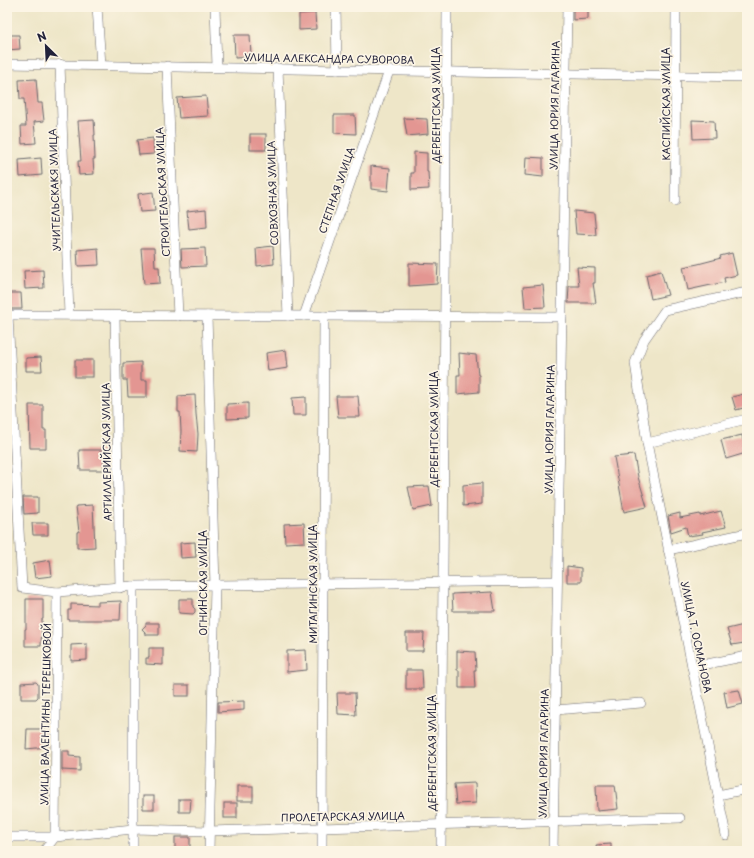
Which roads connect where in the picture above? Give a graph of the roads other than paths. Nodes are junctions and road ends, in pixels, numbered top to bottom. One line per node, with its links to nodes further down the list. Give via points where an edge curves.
1 (97, 7): 9 (street)
2 (215, 7): 11 (street)
3 (336, 7): 13 (street)
4 (447, 7): 15 (street, ДЕРБЕНТСКАЯ УЛИЦА)
5 (567, 7): 16 (street, УЛИЦА ЮРИЯ ГАГАРИНА)
6 (676, 7): 17 (street, КАСПИЙСКАЯ УЛИЦА)
7 (7, 64): 8 (street, УЛИЦА АЛЕКСАНДРА СУВОРОВА)
8 (60, 64): 9 (street, УЛИЦА АЛЕКСАНДРА СУВОРОВА); 22 (street, УЧИТЕЛЬСКАКЯ УЛИЦА)
9 (100, 65): 10 (street, УЛИЦА АЛЕКСАНДРА СУВОРОВА)
10 (167, 66): 11 (street, УЛИЦА АЛЕКСАНДРА СУВОРОВА); 24 (street, СТРОИТЕЛЬСКАЯ УЛИЦА)
11 (217, 67): 12 (street, УЛИЦА АЛЕКСАНДРА СУВОРОВА)
12 (278, 68): 13 (street, УЛИЦА АЛЕКСАНДРА СУВОРОВА); 26 (street, СОВХОЗНАЯ УЛИЦА)
13 (337, 70): 14 (street, УЛИЦА АЛЕКСАНДРА СУВОРОВА)
14 (389, 70): 15 (street, УЛИЦА АЛЕКСАНДРА СУВОРОВА); 27 (street, СТЕПНАЯ УЛИЦА)
15 (446, 72): 16 (street, УЛИЦА АЛЕКСАНДРА СУВОРОВА); 29 (street, ДЕРБЕНТСКАЯ УЛИЦА)
16 (566, 74): 17 (street, УЛИЦА АЛЕКСАНДРА СУВОРОВА); 30 (street, УЛИЦА ЮРИЯ ГАГАРИНА)
17 (676, 76): 18 (street, УЛИЦА АЛЕКСАНДРА СУВОРОВА); 19 (street, КАСПИЙСКАЯ УЛИЦА)
18 (747, 77)
19 (675, 201)
20 (747, 292): 32 (street, УЛИЦА Т. ОСМАНОВА, via 665,310 644,340 635,363)
21 (7, 315): 22 (street); 41 (street, via 22,588)
22 (70, 316): 23 (street)
23 (115, 316): 24 (street); 40 (street, АРТИЛЛЕРИЙСКАЯ УЛИЦА)
24 (178, 316): 25 (street)
25 (207, 316): 26 (street); 39 (street, ОГНИНСКАЯ УЛИЦА)
26 (288, 316): 27 (street)
27 (304, 316): 28 (street)
28 (324, 316): 29 (street); 37 (street, МИТАГИНСКАЯ УЛИЦА)
29 (445, 317): 30 (street); 36 (street, ДЕРБЕНТСКАЯ УЛИЦА)
30 (562, 317): 35 (street, УЛИЦА ЮРИЯ ГАГАРИНА)
31 (747, 419): 32 (street)
32 (647, 443): 34 (street, УЛИЦА Т. ОСМАНОВА)
33 (747, 533): 34 (street)
34 (668, 550): 43 (street, УЛИЦА Т. ОСМАНОВА)
35 (557, 581): 36 (street); 45 (street, УЛИЦА ЮРИЯ ГАГАРИНА)
36 (443, 583): 37 (street); 50 (street, ДЕРБЕНТСКАЯ УЛИЦА)
37 (323, 584): 39 (street); 51 (street, МИТАГИНСКАЯ УЛИЦА)
38 (133, 586): 39 (street); 40 (street); 52 (street)
39 (215, 586): 53 (street, ОГНИНСКАЯ УЛИЦА)
40 (120, 588): 41 (street)
41 (57, 592): 56 (street, УЛИЦА ВАЛЕНТИНЫ ТЕРЕШКОВОЙ)
42 (747, 656): 43 (street)
43 (692, 667): 47 (street, УЛИЦА Т. ОСМАНОВА)
44 (641, 703): 45 (street)
45 (555, 710): 49 (street, УЛИЦА ЮРИЯ ГАГАРИНА)
46 (747, 789): 47 (street)
47 (718, 795): 54 (street, УЛИЦА Т. ОСМАНОВА)
48 (680, 818): 49 (street, ПРОЛЕТАРСКАЯ УЛИЦА)
49 (553, 822): 50 (street, ПРОЛЕТАРСКАЯ УЛИЦА); 62 (street, УЛИЦА ЮРИЯ ГАГАРИНА)
50 (442, 825): 51 (street, ПРОЛЕТАРСКАЯ УЛИЦА); 61 (street, ДЕРБЕНТСКАЯ УЛИЦА)
51 (322, 828): 53 (street, ПРОЛЕТАРСКАЯ УЛИЦА); 60 (street, МИТАГИНСКАЯ УЛИЦА)
52 (133, 829): 53 (street, ПРОЛЕТАРСКАЯ УЛИЦА); 56 (street, ПРОЛЕТАРСКАЯ УЛИЦА); 58 (street)
53 (209, 831): 59 (street, ОГНИНСКАЯ УЛИЦА)
54 (726, 835)
55 (7, 837): 56 (street, ПРОЛЕТАРСКАЯ УЛИЦА)
56 (55, 837): 57 (street)
57 (44, 851)
58 (134, 851)
59 (209, 851)
60 (322, 851)
61 (442, 851)
62 (553, 851)

